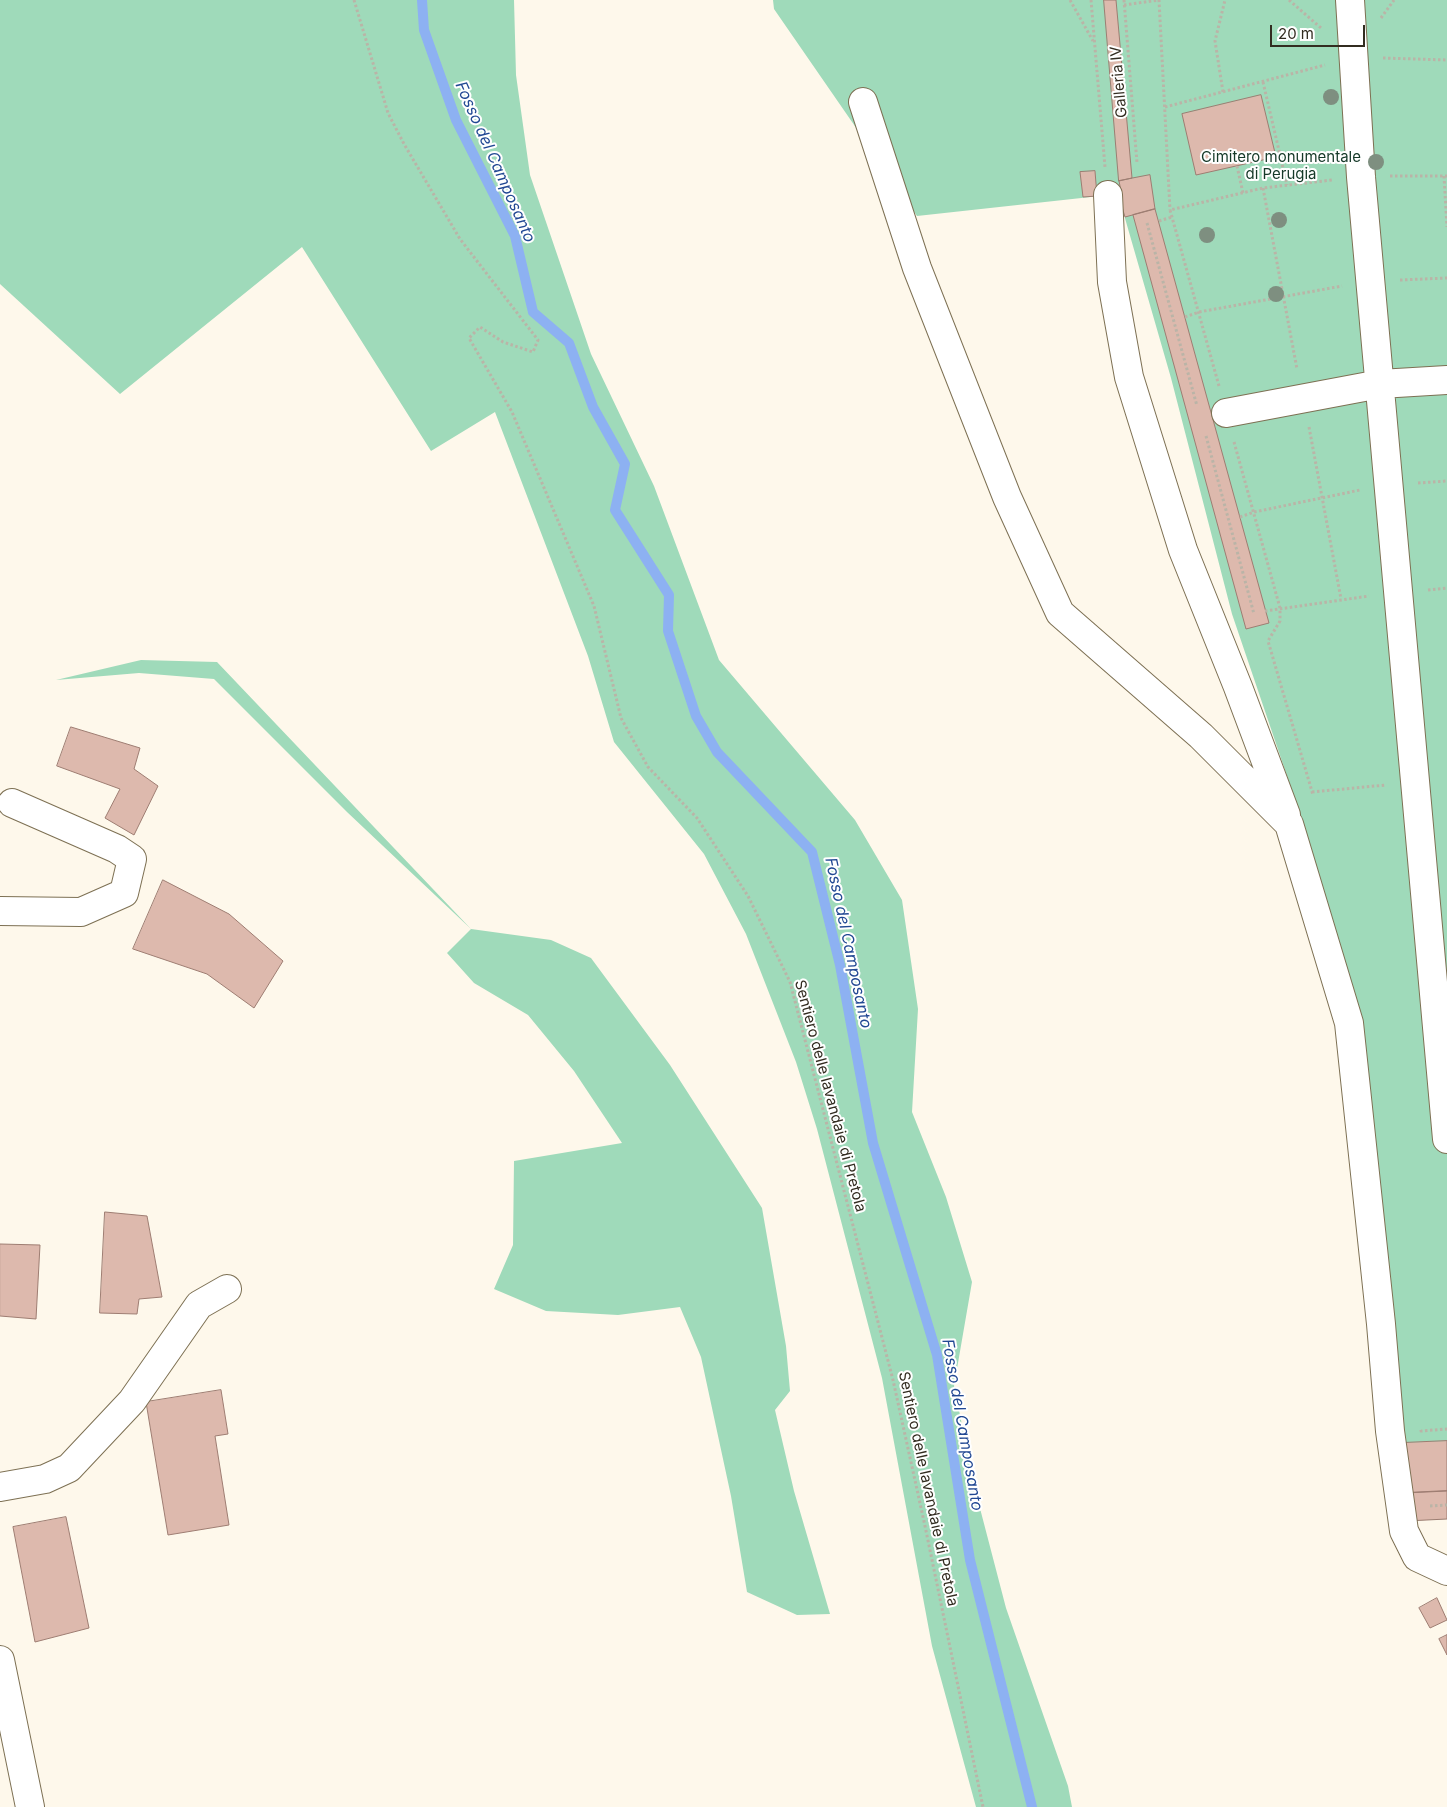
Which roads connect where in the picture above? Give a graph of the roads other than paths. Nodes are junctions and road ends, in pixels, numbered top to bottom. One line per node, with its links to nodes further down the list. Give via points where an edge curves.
1 (1350, 0): 5 (street, via 1361,176)
2 (863, 102): 8 (street, via 917,268 1007,497 1060,613 1201,736)
3 (1108, 195): 8 (street, via 1112,282 1129,378 1182,550)
4 (1447, 380): 5 (street)
5 (1380, 384): 6 (street); 10 (street)
6 (1226, 413)
7 (12, 803): 9 (street, via 117,849 132,859 124,893 81,912)
8 (1289, 824): 13 (street, via 1349,1023 1390,1431 1404,1531 1417,1557)
9 (0, 912)
10 (1447, 1139)
11 (227, 1289): 12 (street, via 199,1305 132,1401 69,1468 45,1479)
12 (0, 1487)
13 (1447, 1571)
14 (0, 1660): 15 (street)
15 (30, 1807)

